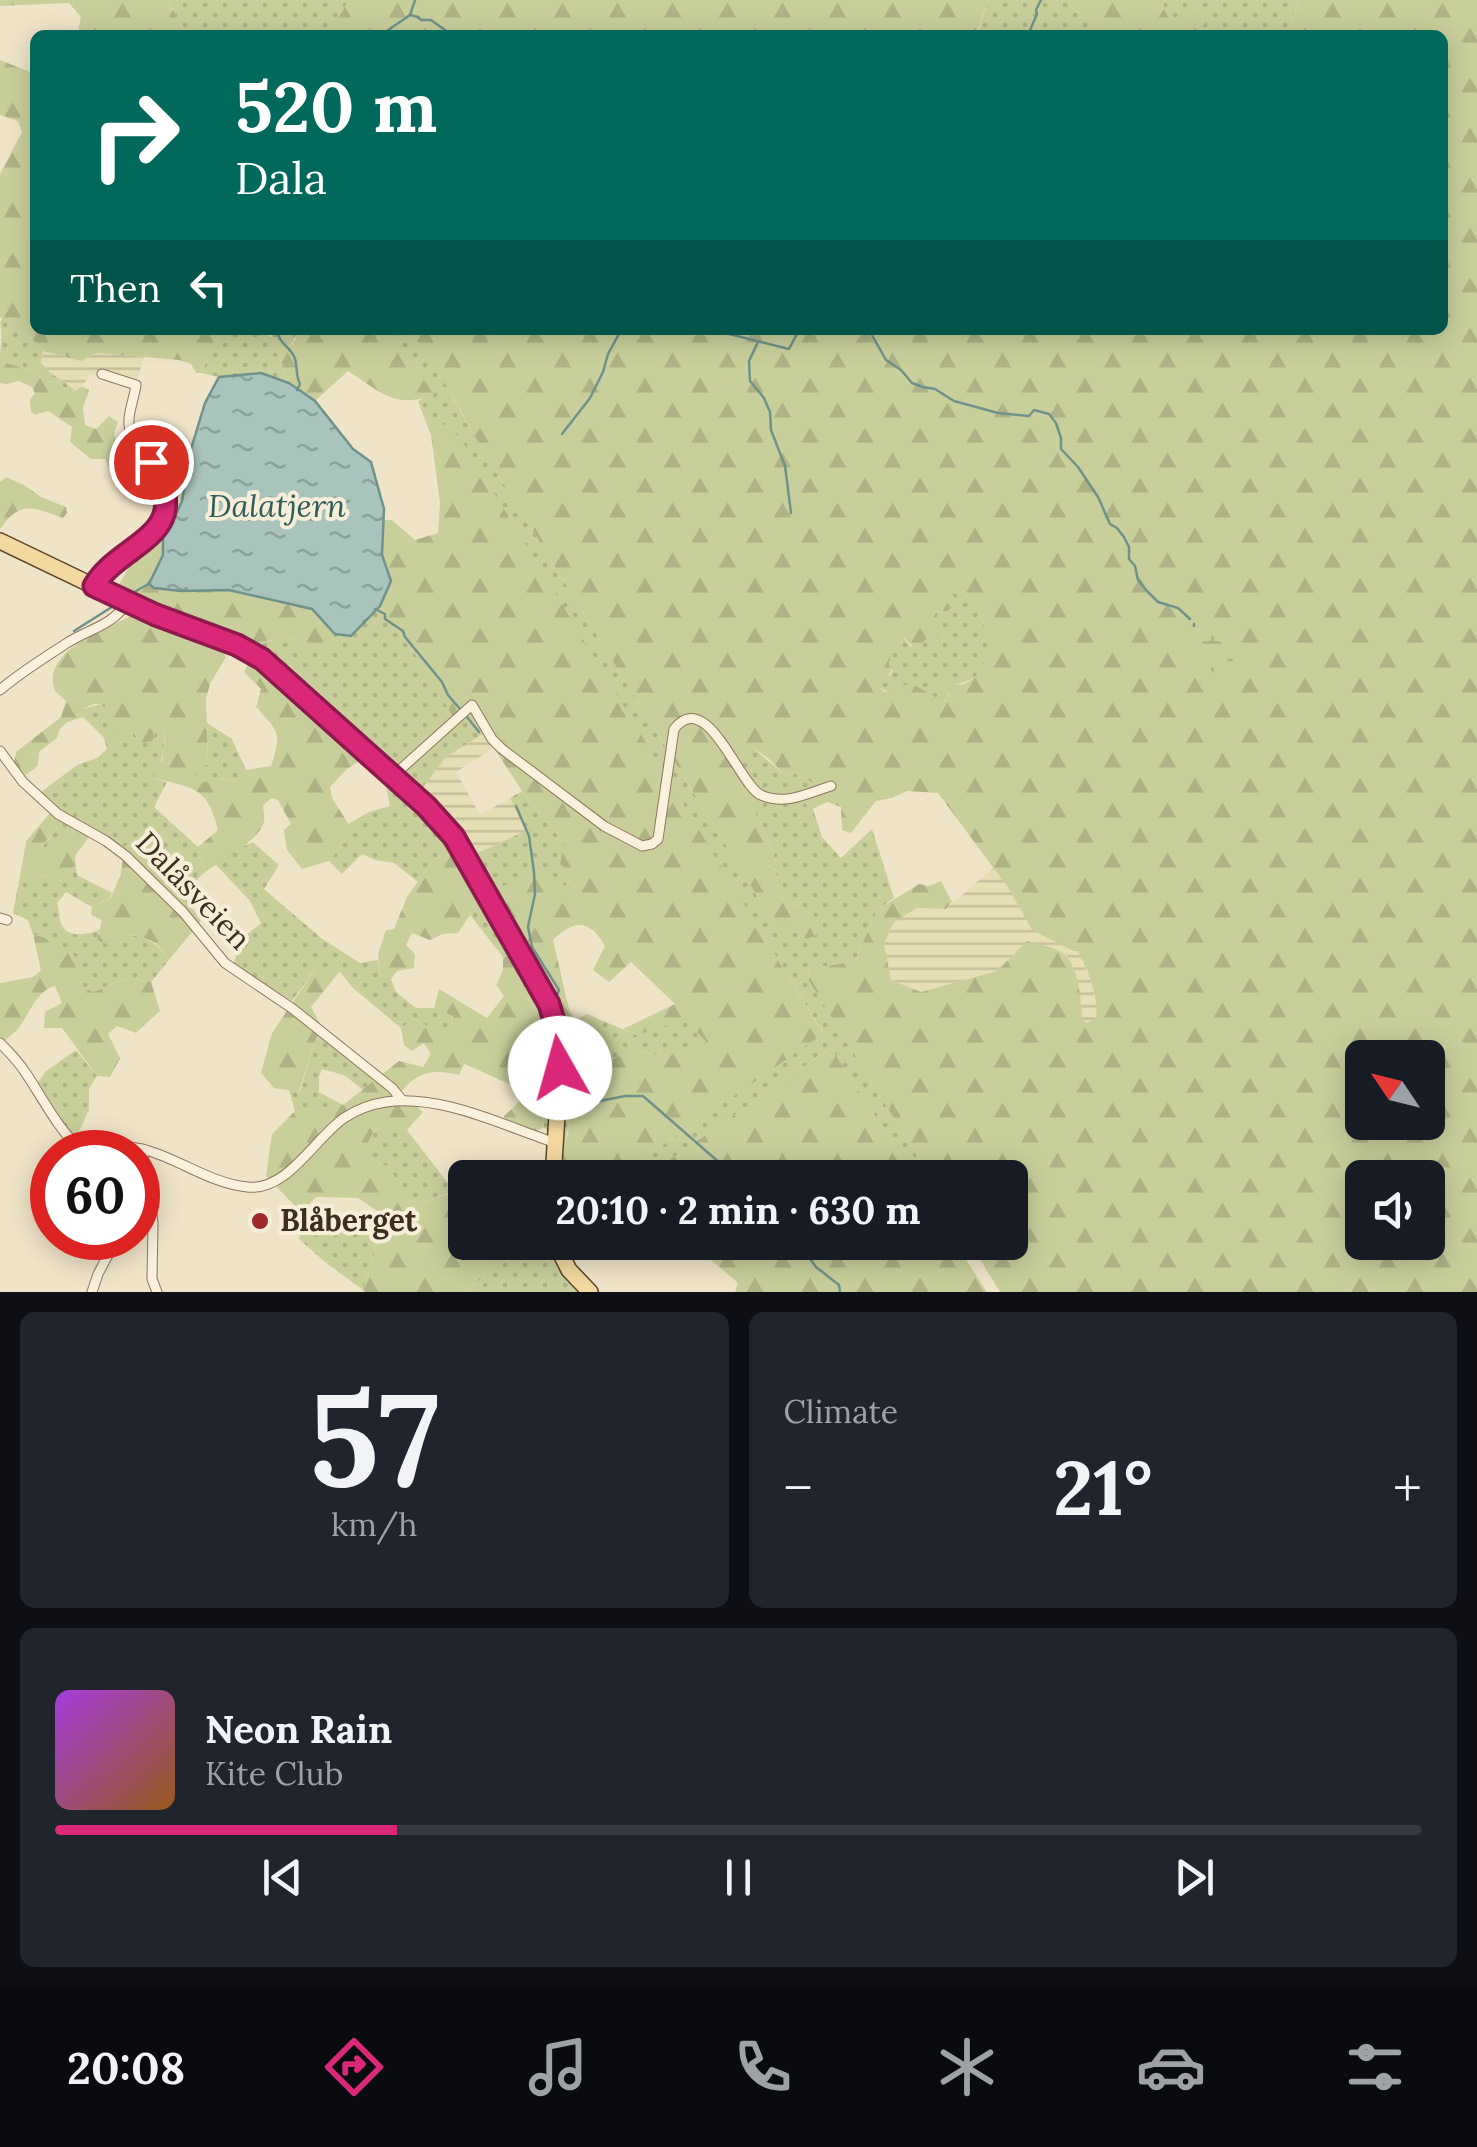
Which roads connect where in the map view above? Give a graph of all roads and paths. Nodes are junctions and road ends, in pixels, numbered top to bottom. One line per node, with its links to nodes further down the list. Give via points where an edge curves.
1 (102, 374): 3 (street, via 135,384 129,428 159,476 164,509 150,535)
2 (0, 540): 3 (main road)
3 (94, 586): 4 (main road)
4 (128, 602): 5 (street, via 118,617 68,642); 7 (main road, via 262,659)
5 (0, 690)
6 (0, 752): 10 (street, Dalåsveien, via 58,814 126,856 225,963 307,1020)
7 (393, 776): 8 (street, via 472,705 492,739 515,760 642,846 658,839 674,729 686,719 721,738 758,794 787,799); 12 (main road, via 454,837 549,1004 560,1049)
8 (831, 786)
9 (0, 1042): 11 (street)
10 (402, 1100): 12 (street, via 448,1106); 13 (street, via 346,1117 275,1181 256,1188)
11 (63, 1130)
12 (556, 1143): 14 (main road)
13 (160, 1156)
14 (555, 1160)
15 (105, 1260): 18 (street)
16 (152, 1260): 19 (street)
17 (564, 1260): 20 (main road)
18 (92, 1292)
19 (157, 1292)
20 (590, 1292)

